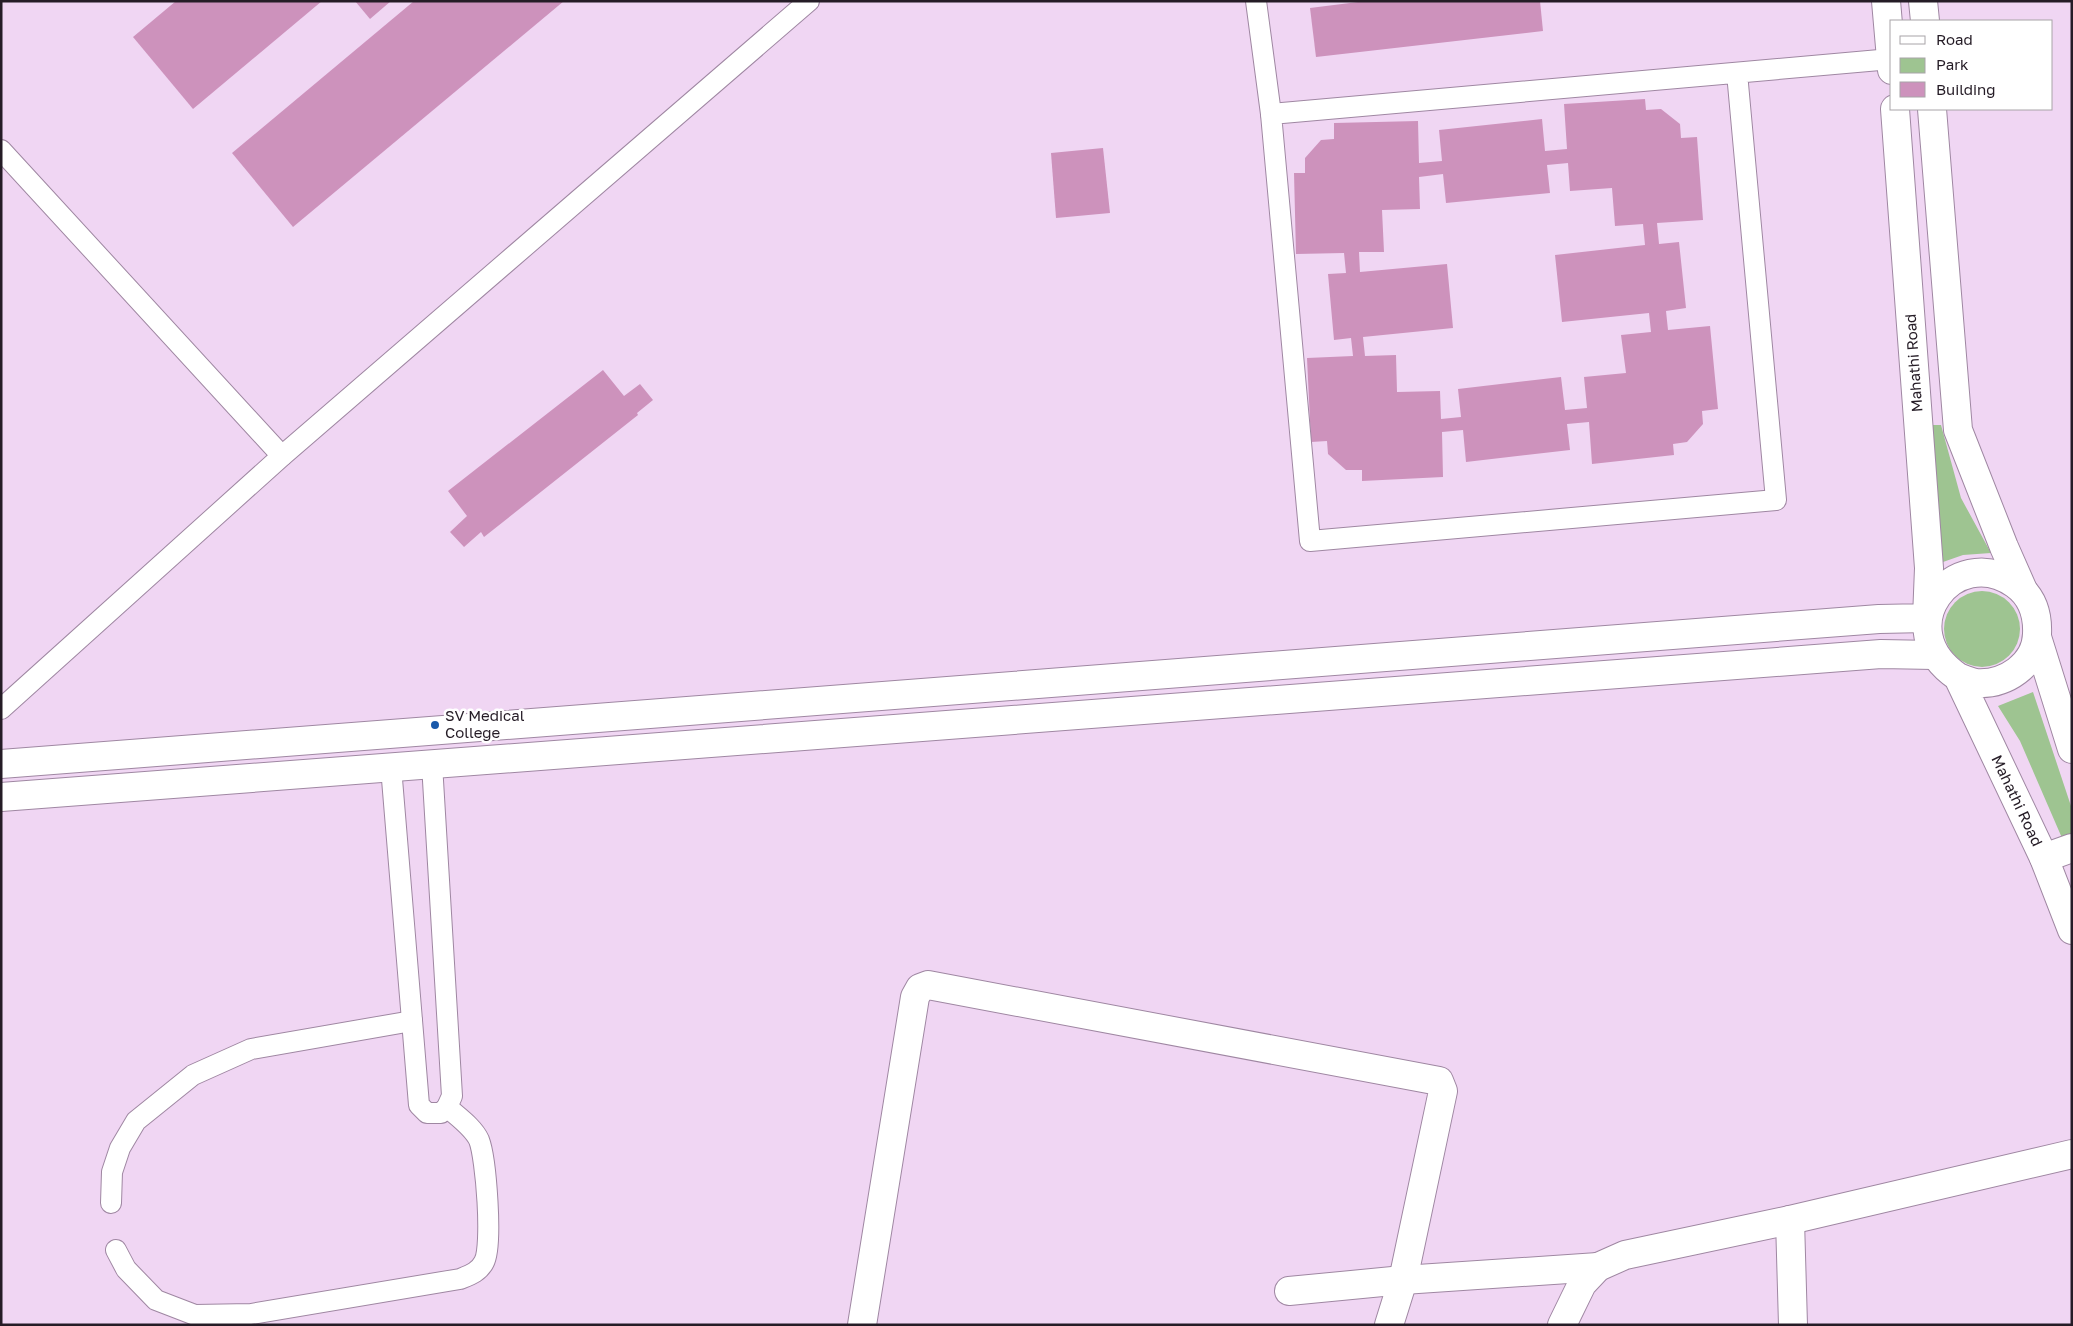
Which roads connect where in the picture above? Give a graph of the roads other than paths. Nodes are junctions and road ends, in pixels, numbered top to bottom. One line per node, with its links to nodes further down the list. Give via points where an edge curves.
1 (809, 1): 13 (lane)
2 (1256, 1): 11 (lane)
3 (1886, 1): 6 (street)
4 (1923, 1): 5 (street)
5 (1925, 20)
6 (1890, 52)
7 (1890, 65): 8 (lane)
8 (1737, 73): 11 (lane); 11 (lane, via 1776,500 1310,541)
9 (1895, 110): 15 (street, Mahathi Road, via 1928,558)
10 (1932, 110): 14 (street, Mahathi Road, via 1958,430)
11 (1271, 114)
12 (1, 150): 13 (lane)
13 (282, 456): 19 (lane)
14 (2023, 590): 15 (street, Mahathi Road, via 2006,578 1986,572 1966,574 1948,584 1934,599); 16 (street, Mahathi Road, via 2033,604 2038,620)
15 (1928, 618): 17 (street, Mahathi Road, via 1928,637); 21 (street, via 1879,619)
16 (2037, 637): 18 (street, Mahathi Road, via 2032,653 2022,667 2008,677 1974,683); 20 (street, Mahathi Road)
17 (1934, 655): 18 (street, Mahathi Road, via 1944,668); 22 (street, via 1881,654)
18 (1958, 677): 26 (street, Mahathi Road)
19 (1, 708)
20 (2072, 749)
21 (1, 764)
22 (432, 764): 23 (street); 29 (lane, via 452,1096)
23 (391, 767): 24 (street); 28 (lane)
24 (1, 797)
25 (2072, 848): 26 (street)
26 (2044, 858): 27 (street, Mahathi Road)
27 (2072, 930)
28 (412, 1022): 29 (lane, via 419,1105 427,1113 441,1113); 31 (lane, via 251,1049 193,1076 136,1121 120,1148 112,1172)
29 (447, 1107): 33 (lane, via 478,1139 484,1160 488,1246 485,1261 478,1271 460,1279 251,1314 195,1315 156,1300 126,1269)
30 (2072, 1154): 32 (street)
31 (111, 1203)
32 (1790, 1220): 34 (street, via 1625,1255); 40 (street)
33 (116, 1250)
34 (1598, 1267): 35 (street); 39 (street, via 1582,1284)
35 (1402, 1280): 36 (street); 37 (street, via 1443,1091 1439,1081 928,985 920,988 915,997); 38 (street)
36 (1289, 1291)
37 (862, 1325)
38 (1389, 1325)
39 (1562, 1325)
40 (1793, 1325)

